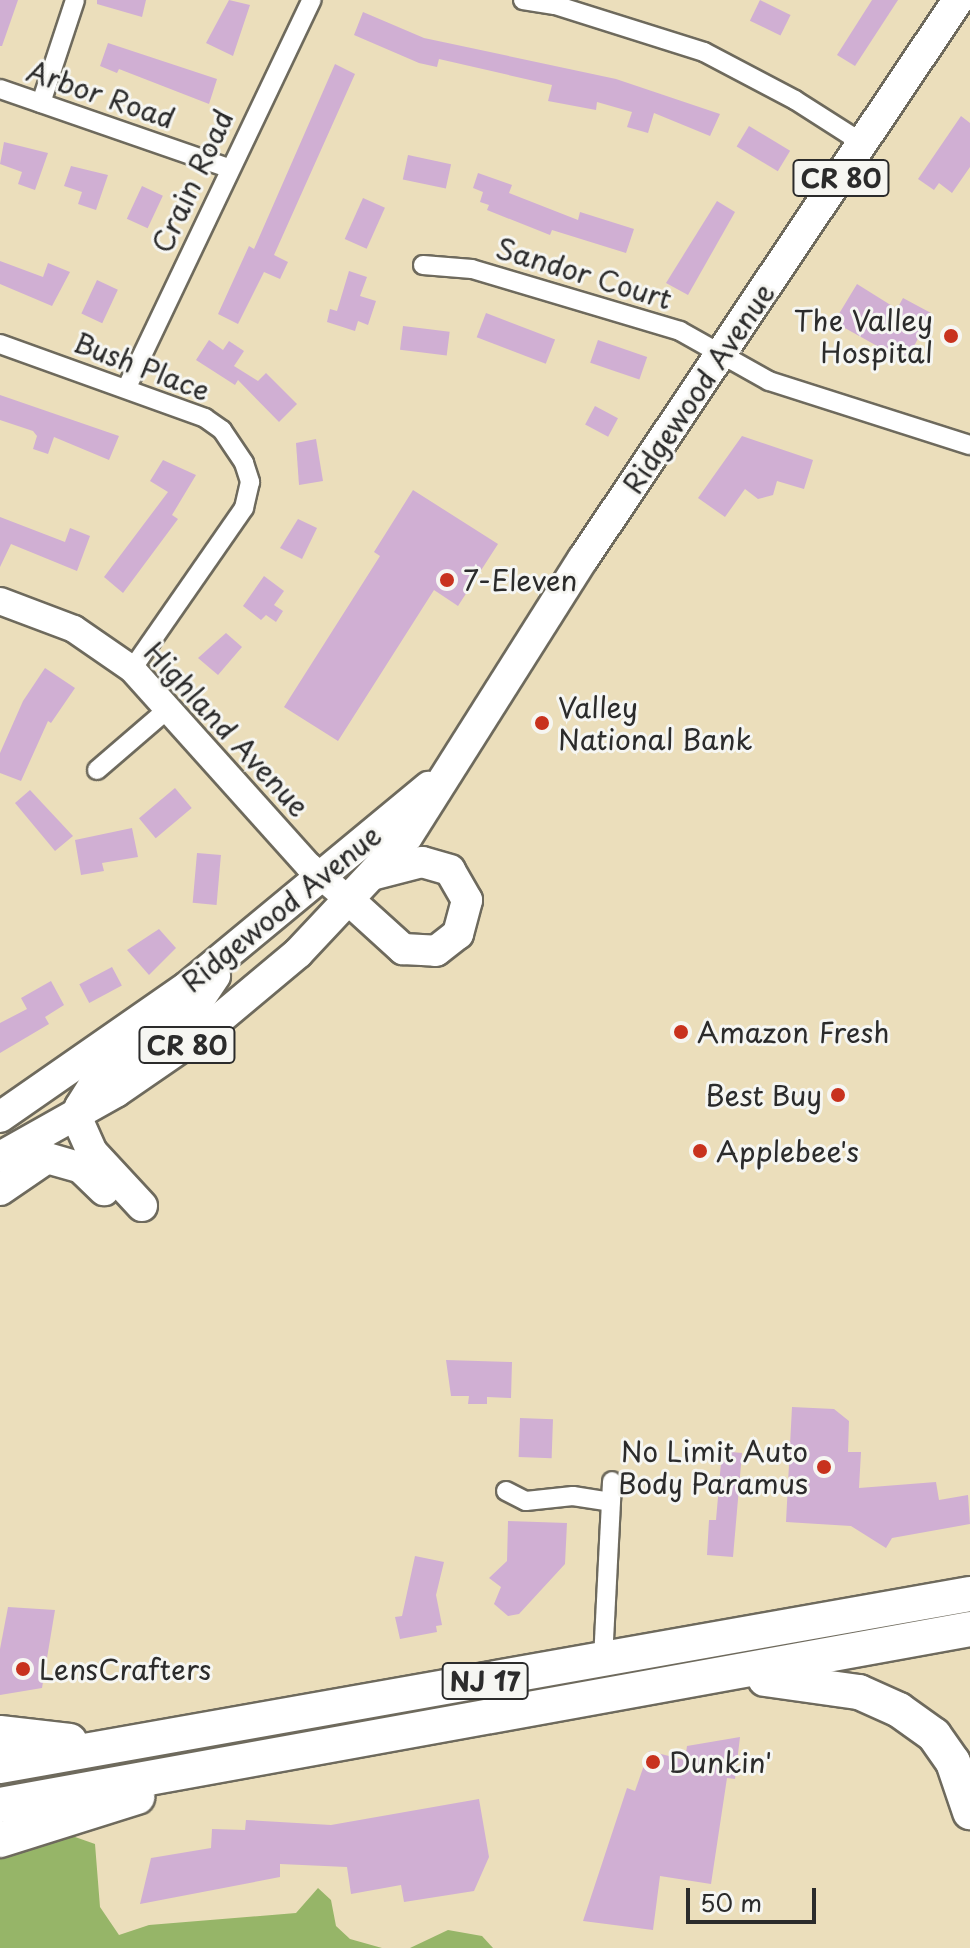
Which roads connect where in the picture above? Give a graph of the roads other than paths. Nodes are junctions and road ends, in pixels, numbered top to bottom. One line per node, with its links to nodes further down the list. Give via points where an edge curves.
1 (75, 0): 7 (street)
2 (312, 0): 9 (street, Crain Road)
3 (523, 0): 5 (street)
4 (958, 0): 8 (main road, Ridgewood Avenue / CR 80)
5 (556, 2): 8 (street, via 704,52 770,85)
6 (0, 89): 7 (street, Arbor Road)
7 (41, 103): 9 (street, Arbor Road)
8 (864, 144): 12 (main road, Ridgewood Avenue / CR 80)
9 (228, 168): 13 (street, Crain Road)
10 (423, 265): 12 (street, Sandor Court, via 472,269 680,331)
11 (0, 344): 13 (street, Bush Place)
12 (722, 354): 14 (street, Sandor Court, via 769,381); 19 (main road, Ridgewood Avenue / CR 80)
13 (127, 387): 16 (street, Bush Place, via 222,430 250,482 244,508 226,540)
14 (970, 445)
15 (0, 601): 16 (street, Highland Avenue, via 74,629)
16 (132, 669): 17 (street, Highland Avenue)
17 (169, 708): 18 (street); 21 (street, Highland Avenue)
18 (97, 770)
19 (442, 778): 20 (main road, Ridgewood Avenue / CR 80, via 407,837); 21 (main road, Ridgewood Avenue / CR 80)
20 (375, 874): 22 (main road, Ridgewood Avenue / CR 80); 22 (main road, via 422,862 450,870 467,900 458,934 436,951 403,949)
21 (323, 878): 22 (street, Highland Avenue); 23 (main road, Ridgewood Avenue / CR 80)
22 (350, 901): 24 (main road, Ridgewood Avenue / CR 80, via 274,975 206,1030)
23 (229, 954): 24 (main road, via 189,1015 99,1076); 25 (main road, Ridgewood Avenue / CR 80)
24 (79, 1113): 26 (main road, Ridgewood Avenue / CR 80); 27 (main road, via 92,1152 135,1212 81,1168 57,1158 30,1166)
25 (0, 1117)
26 (0, 1157)
27 (0, 1190)
28 (612, 1481): 30 (street)
29 (506, 1491): 30 (street, via 526,1501 573,1496)
30 (611, 1502): 33 (street)
31 (970, 1594): 33 (highway, NJ 17)
32 (970, 1629): 34 (highway, NJ 17)
33 (603, 1660): 36 (highway, NJ 17)
34 (712, 1675): 38 (highway, NJ 17); 40 (highway, via 816,1683 859,1692 899,1710 934,1735 953,1762)
35 (0, 1733): 36 (highway)
36 (127, 1744): 37 (highway, NJ 17)
37 (0, 1766)
38 (217, 1767): 39 (highway, NJ 17); 41 (highway)
39 (0, 1805)
40 (970, 1812)
41 (0, 1840)

